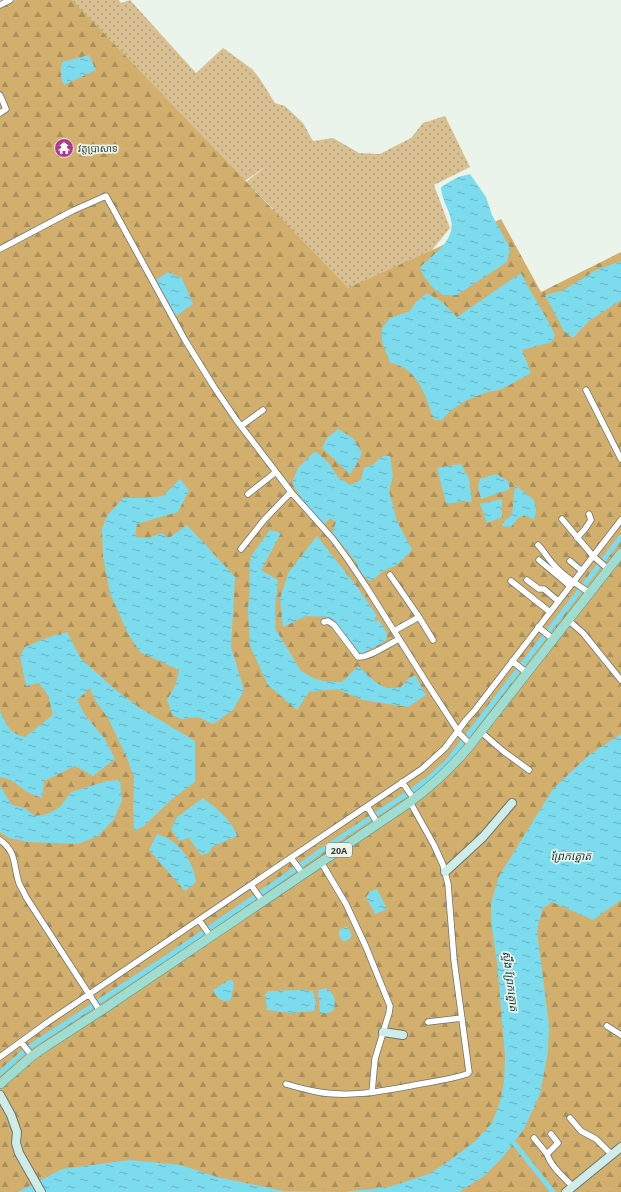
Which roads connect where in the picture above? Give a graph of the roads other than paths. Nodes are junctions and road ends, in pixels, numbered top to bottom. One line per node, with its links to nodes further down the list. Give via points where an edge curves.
1 (10, 0): 2 (street)
2 (0, 5)
3 (0, 95): 4 (street, via 6,109)
4 (0, 113)
5 (0, 249): 8 (street, via 106,196 185,340)
6 (586, 390): 9 (street)
7 (263, 410): 8 (street)
8 (241, 426): 10 (street)
9 (621, 459)
10 (276, 472): 11 (street); 12 (street)
11 (291, 492): 18 (street, via 264,520); 36 (street, via 337,544)
12 (248, 494)
13 (589, 514): 16 (street, via 591,520)
14 (562, 519): 16 (street)
15 (621, 520): 20 (street)
16 (577, 538): 20 (street)
17 (538, 545): 28 (street)
18 (242, 549)
19 (621, 552): 23 (main road, 20A)
20 (595, 557): 23 (street); 24 (street)
21 (539, 560): 28 (street)
22 (570, 561): 24 (street)
23 (606, 567): 29 (main road, 20A)
24 (582, 571): 28 (street)
25 (390, 575): 32 (street)
26 (526, 580): 30 (street, via 539,589 544,589)
27 (511, 581): 31 (street)
28 (573, 584): 29 (street); 30 (street)
29 (587, 591): 33 (main road, 20A)
30 (558, 601): 31 (street)
31 (550, 612): 35 (street)
32 (419, 617): 36 (street); 39 (street)
33 (568, 620): 37 (main road, 20A); 42 (street, via 583,633)
34 (324, 622): 38 (street, via 328,621 334,625 358,657 362,658)
35 (539, 628): 37 (street); 40 (street)
36 (394, 631): 38 (street)
37 (551, 637): 41 (main road, 20A)
38 (399, 639): 43 (street)
39 (433, 640)
40 (512, 661): 41 (street); 43 (street)
41 (527, 673): 44 (main road, 20A)
42 (621, 680)
43 (459, 732): 45 (street); 47 (street, via 422,769)
44 (480, 732): 45 (main road, 20A); 46 (street)
45 (469, 743): 48 (main road, 20A, via 442,776)
46 (528, 770)
47 (402, 782): 48 (street); 50 (street)
48 (412, 801): 51 (main road, 20A); 55 (street)
49 (512, 803): 55 (street, via 483,837)
50 (368, 808): 51 (street); 53 (street)
51 (376, 821): 54 (main road, 20A)
52 (0, 840): 61 (street, via 10,849 26,897)
53 (291, 858): 56 (street); 57 (street)
54 (321, 862): 56 (main road, 20A); 66 (street, via 346,904 388,1001 390,1013)
55 (445, 872): 63 (street)
56 (303, 874): 58 (main road, 20A)
57 (253, 887): 58 (street); 59 (street)
58 (260, 899): 60 (main road, 20A)
59 (200, 920): 60 (street); 61 (street)
60 (211, 937): 62 (main road, 20A)
61 (90, 996): 62 (street); 69 (street)
62 (97, 1008): 70 (main road, 20A)
63 (462, 1018): 64 (street); 74 (street, via 469,1069 467,1074)
64 (428, 1022)
65 (608, 1026): 68 (street)
66 (383, 1032): 67 (street); 74 (street, via 375,1059)
67 (403, 1035)
68 (621, 1035)
69 (22, 1043): 70 (street); 71 (street)
70 (30, 1053): 72 (main road, 20A)
71 (0, 1057)
72 (0, 1084)
73 (286, 1084): 74 (street, via 338,1094)
74 (372, 1092)
75 (0, 1095): 82 (street, via 11,1115 19,1153)
76 (570, 1118): 79 (street, via 581,1131)
77 (551, 1134): 80 (street, via 558,1143)
78 (534, 1138): 80 (street)
79 (618, 1152): 81 (street)
80 (547, 1154): 81 (street)
81 (570, 1189)
82 (41, 1192)

